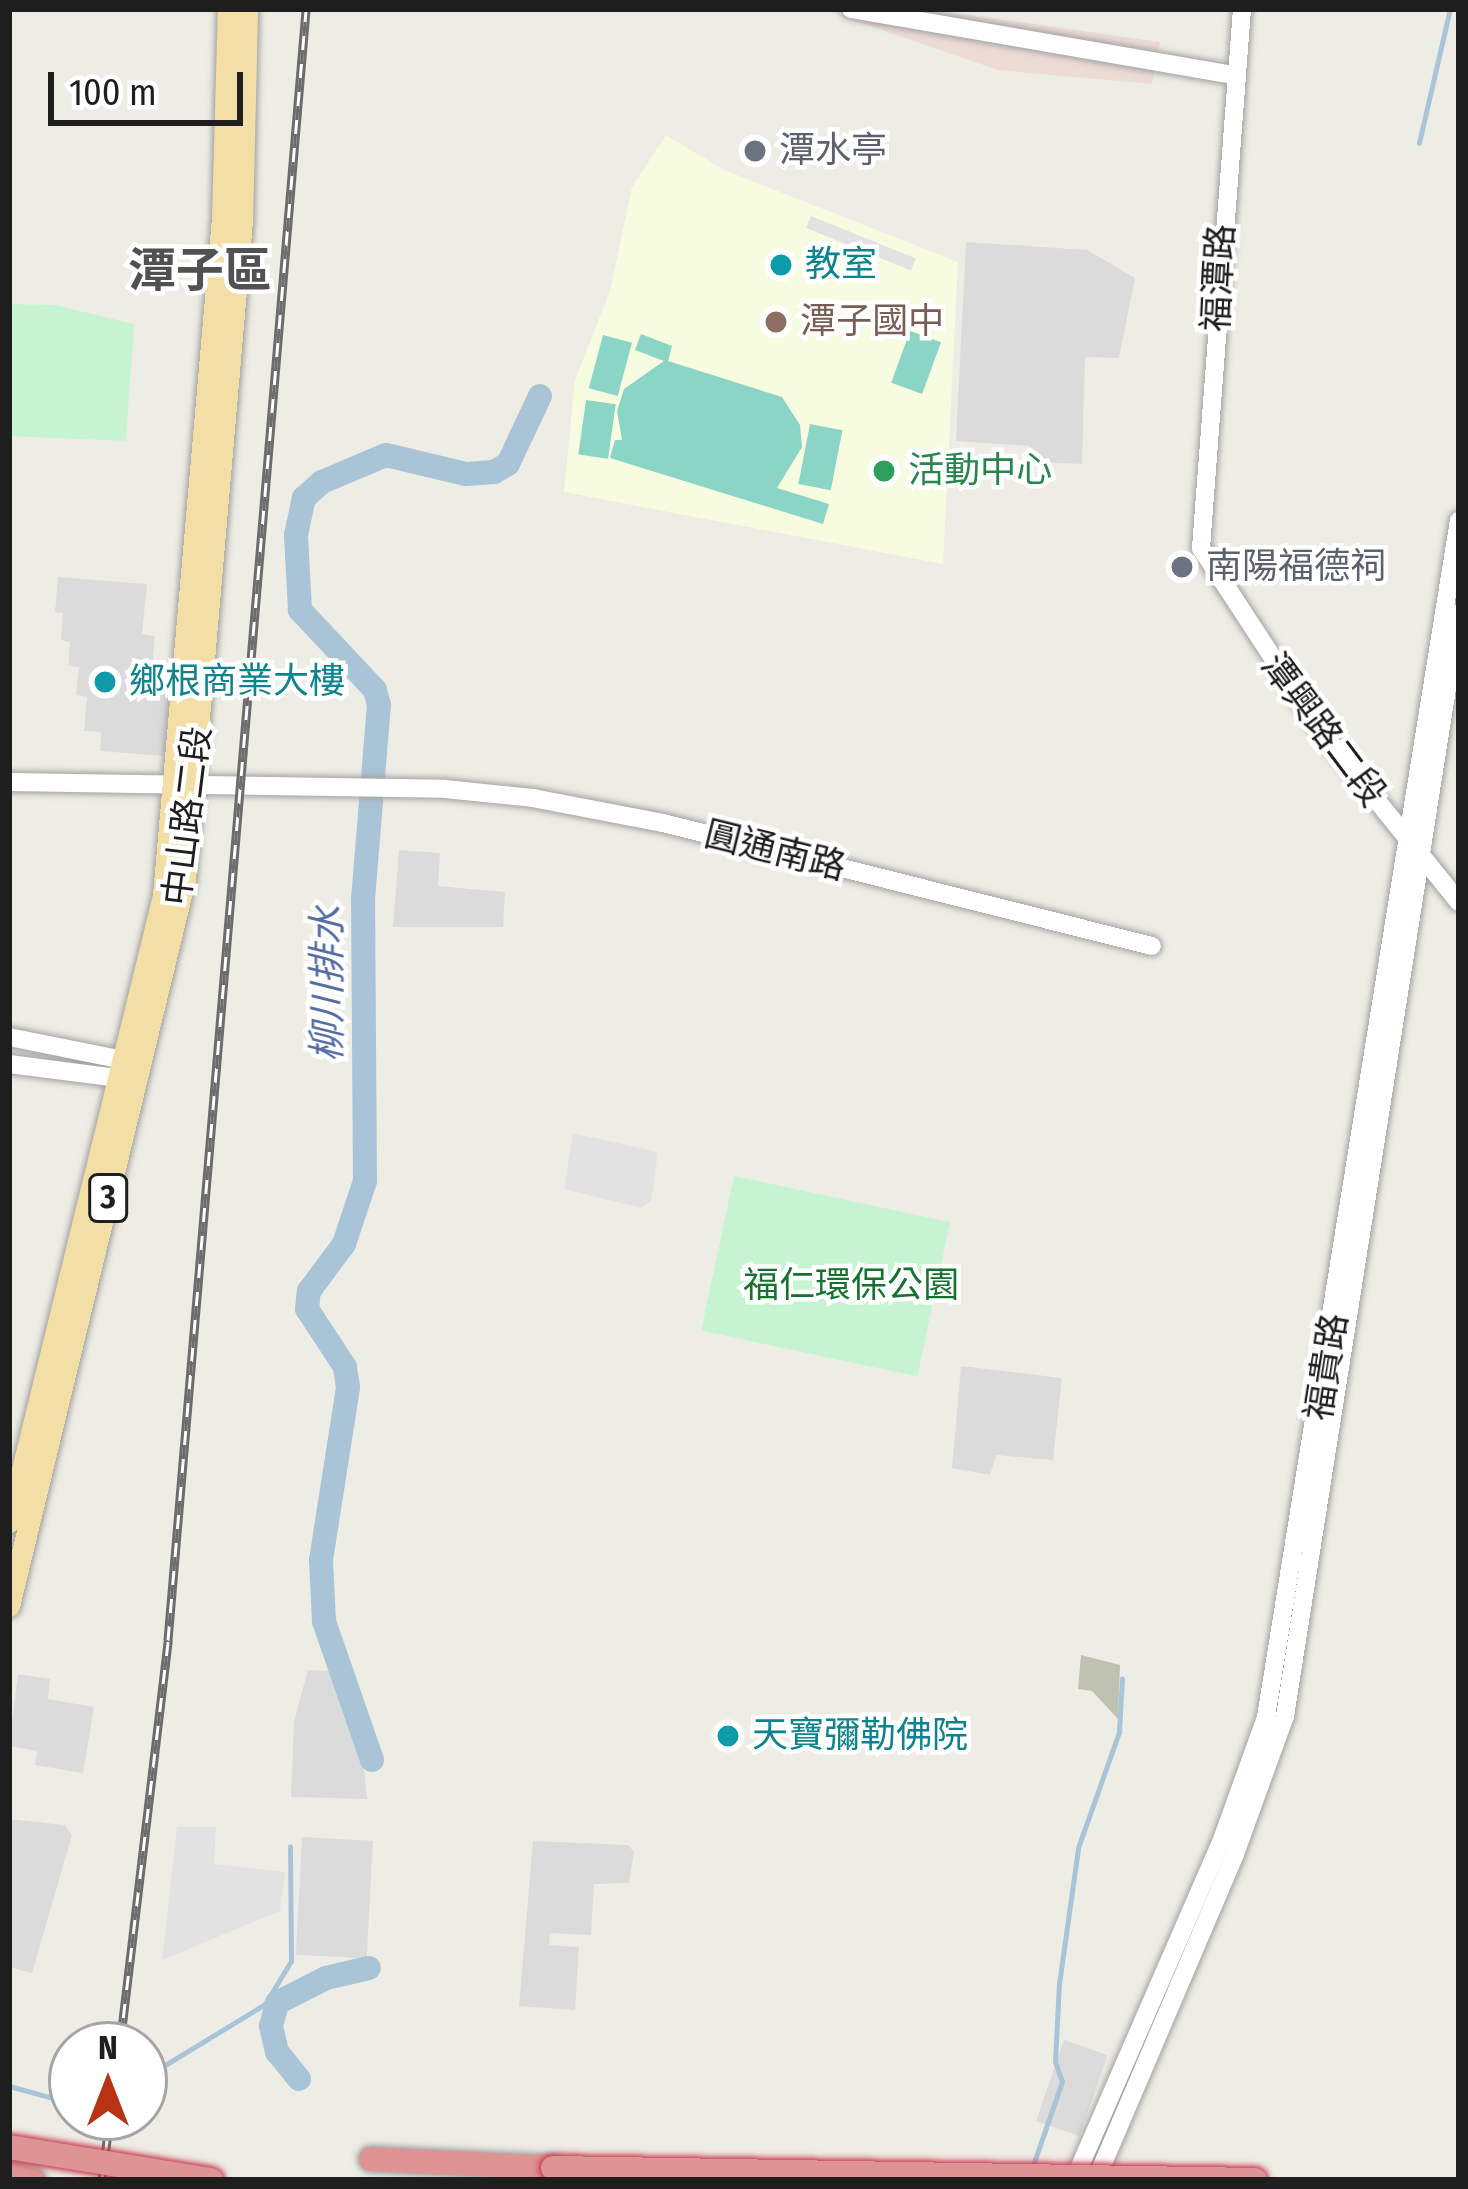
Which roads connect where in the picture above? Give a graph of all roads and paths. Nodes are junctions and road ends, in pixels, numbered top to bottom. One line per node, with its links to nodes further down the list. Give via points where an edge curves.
1 (228, 9): 10 (main road, 中山路二段 / 3)
2 (247, 9): 10 (main road, 中山路二段 / 3, via 243,209)
3 (851, 9): 5 (street)
4 (1242, 9): 5 (street, 福潭路)
5 (1232, 75): 7 (street, 福潭路)
6 (1459, 520): 11 (street, 福貴路)
7 (1201, 548): 11 (street, 潭興路二段, via 1268,658)
8 (1459, 613): 12 (street, 福貴路)
9 (9, 782): 10 (street)
10 (185, 789): 14 (street, 圓通南路, via 392,788 533,798); 17 (main road, 中山路二段 / 3); 19 (main road, 中山路二段 / 3, via 185,879)
11 (1405, 836): 12 (street, 潭興路二段); 25 (street, 福貴路, via 1327,1370 1266,1717 1220,1845)
12 (1422, 856): 13 (street, 潭興路二段); 26 (street, 福貴路, via 1285,1716)
13 (1459, 902)
14 (1152, 946)
15 (9, 1036): 17 (street)
16 (9, 1064): 17 (street)
17 (121, 1069): 18 (main road, 中山路二段 / 3)
18 (9, 1522)
19 (9, 1606)
20 (9, 2147): 24 (highway, bridge)
21 (371, 2159): 27 (highway, bridge)
22 (9, 2174): 23 (highway)
23 (34, 2180)
24 (211, 2180)
25 (1074, 2180)
26 (1096, 2180)
27 (1255, 2180)

